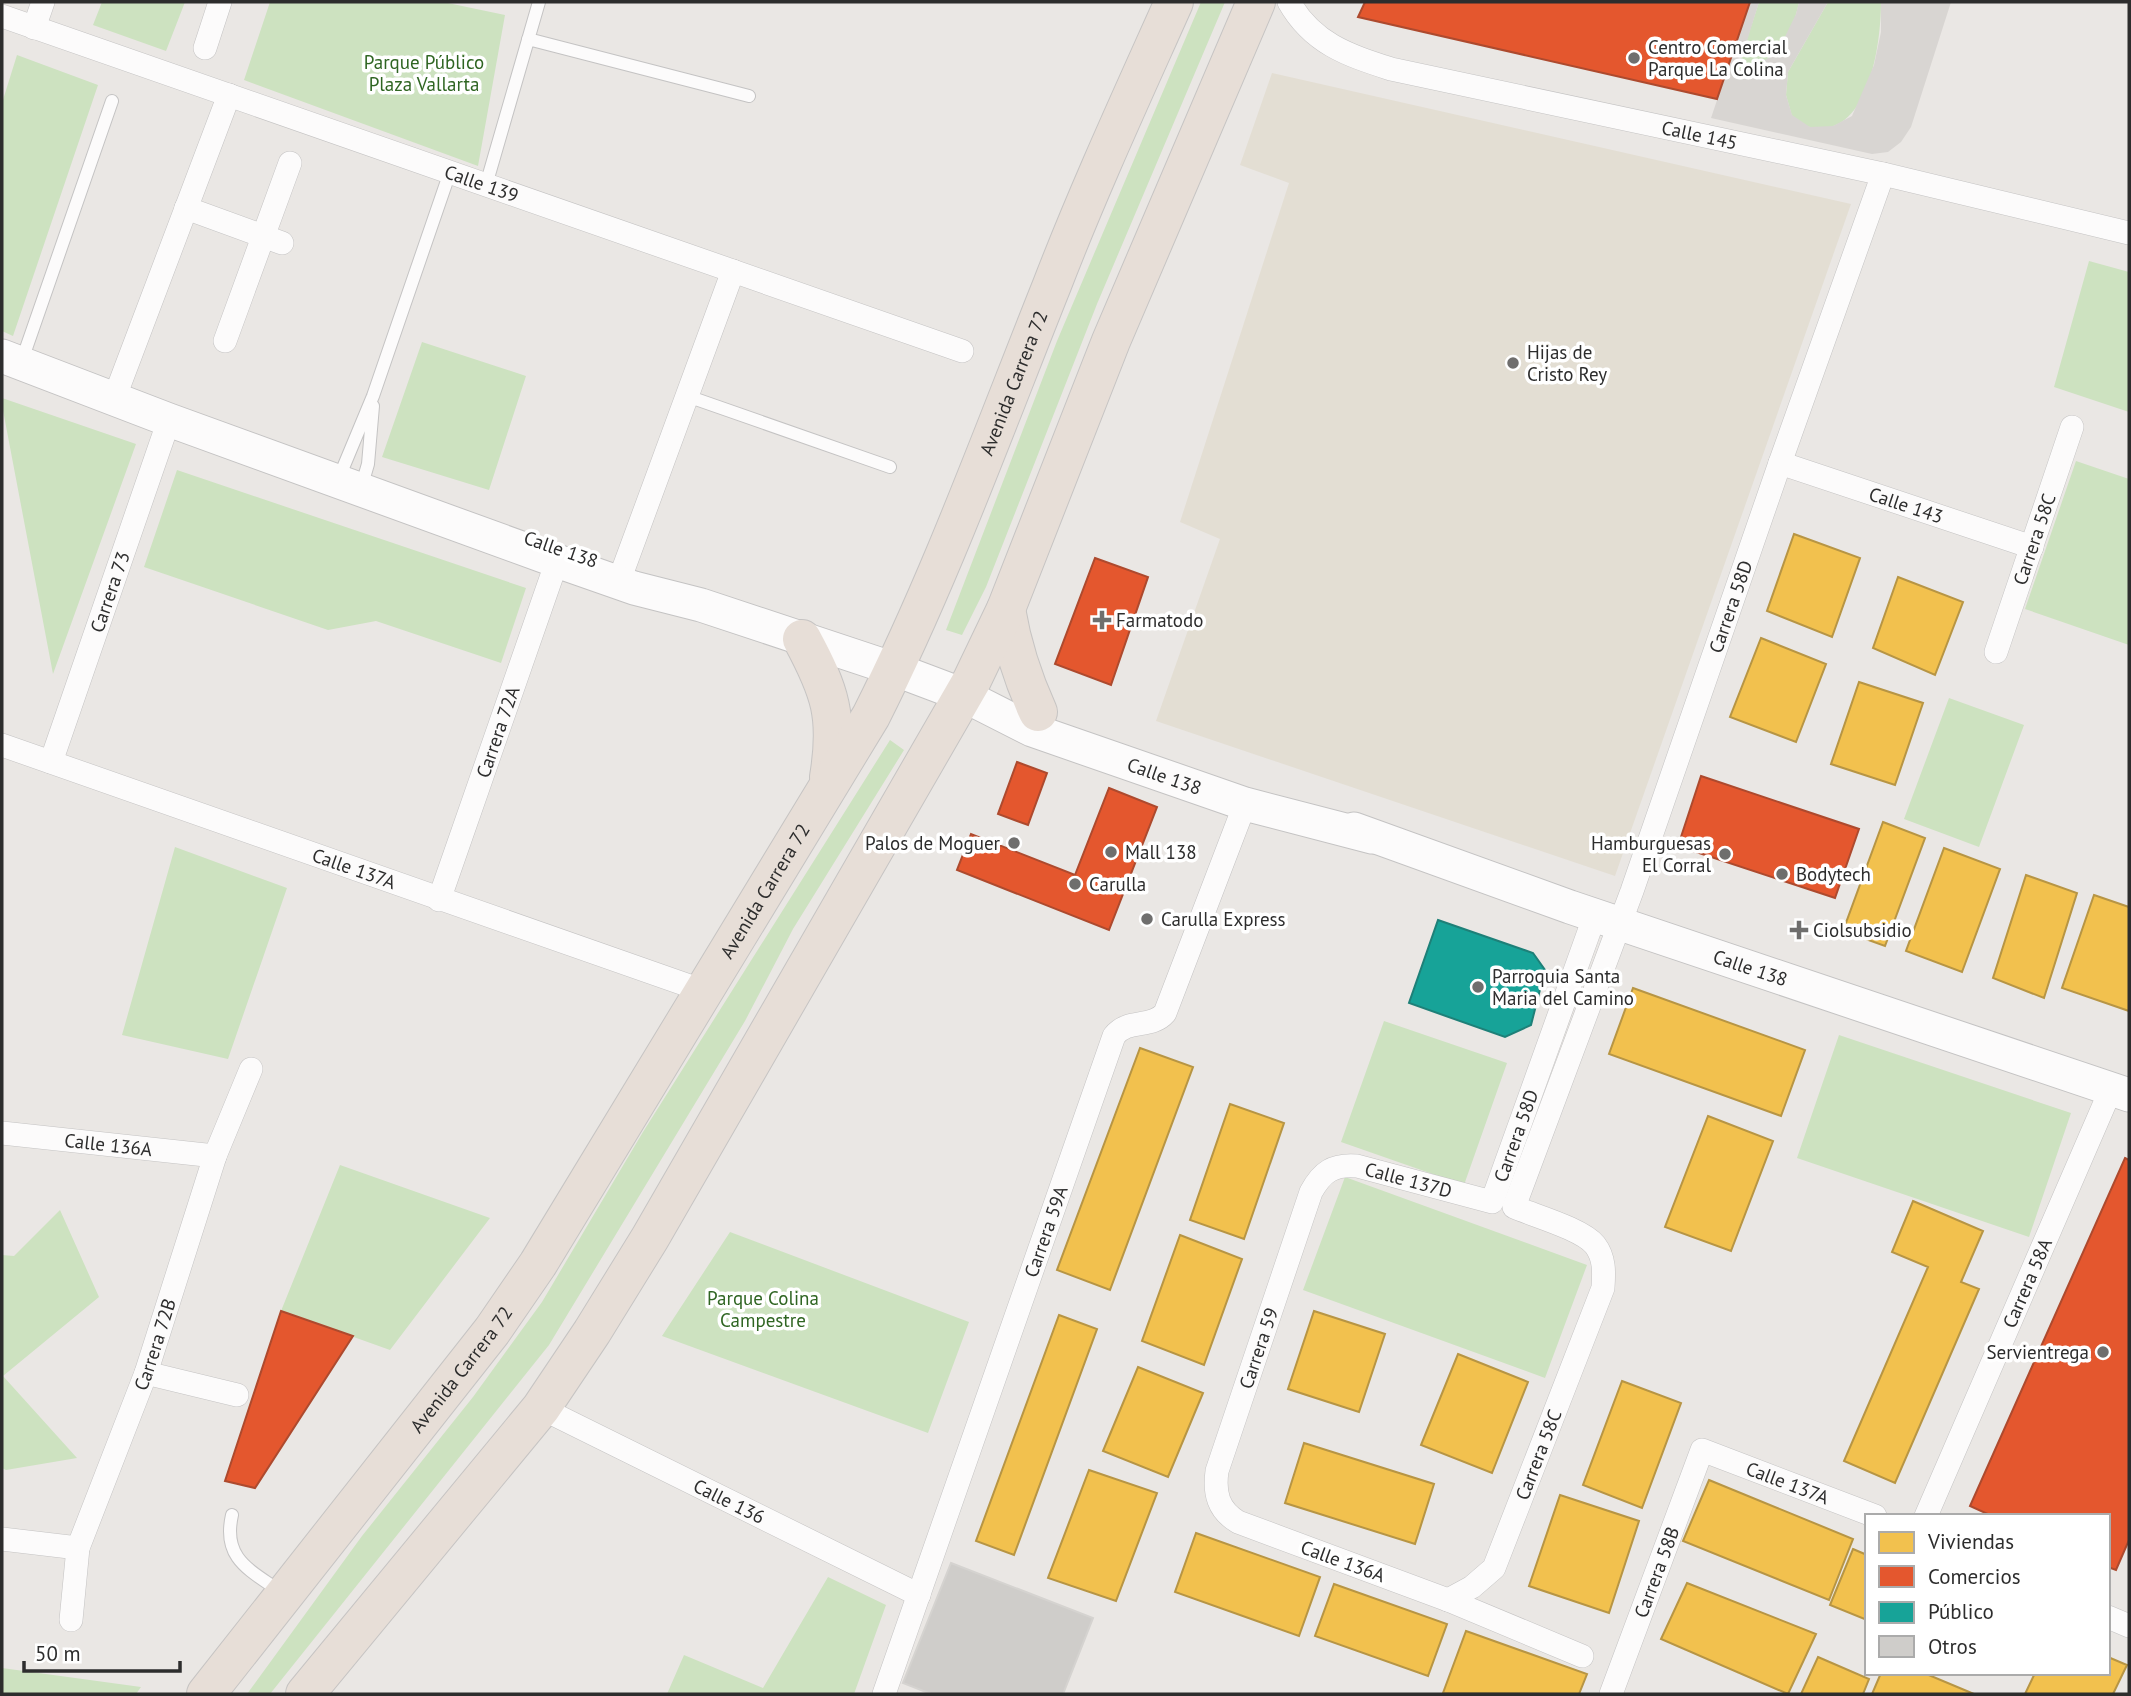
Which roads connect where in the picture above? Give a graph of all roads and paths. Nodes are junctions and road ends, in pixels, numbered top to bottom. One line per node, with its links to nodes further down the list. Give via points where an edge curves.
1 (43, 2): 8 (street)
2 (220, 2): 10 (street)
3 (539, 2): 9 (lane)
4 (1174, 2): 41 (highway, Avenida Carrera 72, via 1086,201 956,528)
5 (1256, 2): 38 (highway, via 1111,341)
6 (1289, 2): 16 (street, Calle 145, via 1324,41 1346,55 1391,69)
7 (2, 16): 8 (street, Calle 139)
8 (34, 28): 11 (street, Calle 139)
9 (528, 39): 12 (lane); 17 (lane)
10 (205, 48)
11 (229, 95): 15 (street, Calle 139); 18 (street)
12 (749, 96)
13 (111, 101): 24 (lane)
14 (290, 163): 20 (street)
15 (450, 172): 17 (street, Calle 139); 25 (lane)
16 (1883, 174): 19 (street, Calle 145); 30 (street, Carrera 58D)
17 (486, 185): 21 (street, Calle 139)
18 (186, 208): 20 (street); 27 (street)
19 (2129, 233)
20 (273, 240): 22 (street)
21 (733, 271): 23 (street, Calle 139); 26 (street)
22 (225, 341)
23 (962, 351)
24 (8, 366): 27 (main road, Calle 138); 28 (main road, Calle 138)
25 (373, 396): 32 (lane); 32 (lane, via 368,464)
26 (687, 396): 31 (lane); 36 (street)
27 (114, 399): 28 (main road, Calle 138)
28 (169, 420): 32 (main road, Calle 138); 45 (street, Carrera 73)
29 (2072, 427): 34 (street, Carrera 58C)
30 (1780, 463): 34 (street, Calle 143); 50 (street, Carrera 58D, via 1632,891)
31 (890, 467)
32 (349, 484): 33 (main road, Calle 138)
33 (416, 508): 35 (main road, Calle 138); 36 (main road, Calle 138, via 481,522)
34 (2032, 547): 40 (street, Carrera 58C)
35 (556, 561): 37 (main road, Calle 138); 49 (street, Carrera 72A)
36 (624, 570): 37 (main road, Calle 138)
37 (701, 605): 39 (main road, Calle 138)
38 (1006, 609): 42 (highway); 43 (highway, via 1022,674)
39 (802, 639): 41 (main road, Calle 138); 46 (highway, via 828,690 833,715)
40 (1996, 652)
41 (894, 669): 42 (main road, Calle 138); 46 (highway, Avenida Carrera 72)
42 (963, 695): 43 (main road, Calle 138); 47 (main road, Calle 138, via 1032,730); 63 (highway, via 650,1238)
43 (1038, 712): 48 (main road, Calle 138, via 1251,786)
44 (2, 745): 45 (street, Calle 137A)
45 (51, 762): 49 (street, Calle 137A)
46 (828, 789): 51 (highway, Avenida Carrera 72)
47 (1245, 804): 48 (main road, Calle 138); 72 (street, Carrera 59A, via 1165,1013 1153,1022 1127,1025 1114,1036)
48 (1372, 837): 50 (main road, Calle 138)
49 (439, 900): 51 (street, Calle 137A)
50 (1607, 919): 52 (street, Carrera 58D); 53 (street, Carrera 58D); 55 (main road, Calle 138)
51 (704, 991): 71 (highway, Avenida Carrera 72, via 538,1264 492,1331)
52 (1553, 1030): 53 (street); 59 (street, Carrera 58D)
53 (1577, 1038): 59 (street, Carrera 58D)
54 (251, 1069): 57 (street, Carrera 72B)
55 (2120, 1092): 66 (street, Carrera 58A)
56 (2, 1133): 57 (street, Calle 136A)
57 (215, 1156): 61 (street, Carrera 72B)
58 (1326, 1172): 59 (street, Calle 137D, via 1357,1166); 68 (street, Carrera 59, via 1311,1192 1217,1471 1221,1506)
59 (1503, 1204): 60 (street, Calle 137D, via 1594,1243 1605,1270)
60 (1603, 1288): 73 (street, Carrera 58C, via 1494,1568)
61 (146, 1373): 62 (street); 70 (street, Carrera 72B)
62 (237, 1395)
63 (541, 1408): 72 (street, Calle 136); 79 (highway)
64 (1700, 1451): 65 (street, Calle 137A, via 1705,1449); 81 (street, Carrera 58B)
65 (1870, 1514)
66 (1927, 1514)
67 (232, 1515): 71 (lane, via 228,1530 232,1551)
68 (1238, 1522): 73 (street, Calle 136A)
69 (2, 1539): 70 (street)
70 (78, 1548): 75 (street, Carrera 72B)
71 (285, 1595): 78 (highway, Avenida Carrera 72)
72 (919, 1595): 80 (street, Carrera 59A)
73 (1448, 1600): 77 (street, Calle 136A)
74 (2110, 1618): 76 (street)
75 (71, 1620)
76 (2129, 1626)
77 (1582, 1656)
78 (206, 1694)
79 (305, 1694)
80 (884, 1694)
81 (1611, 1694)

